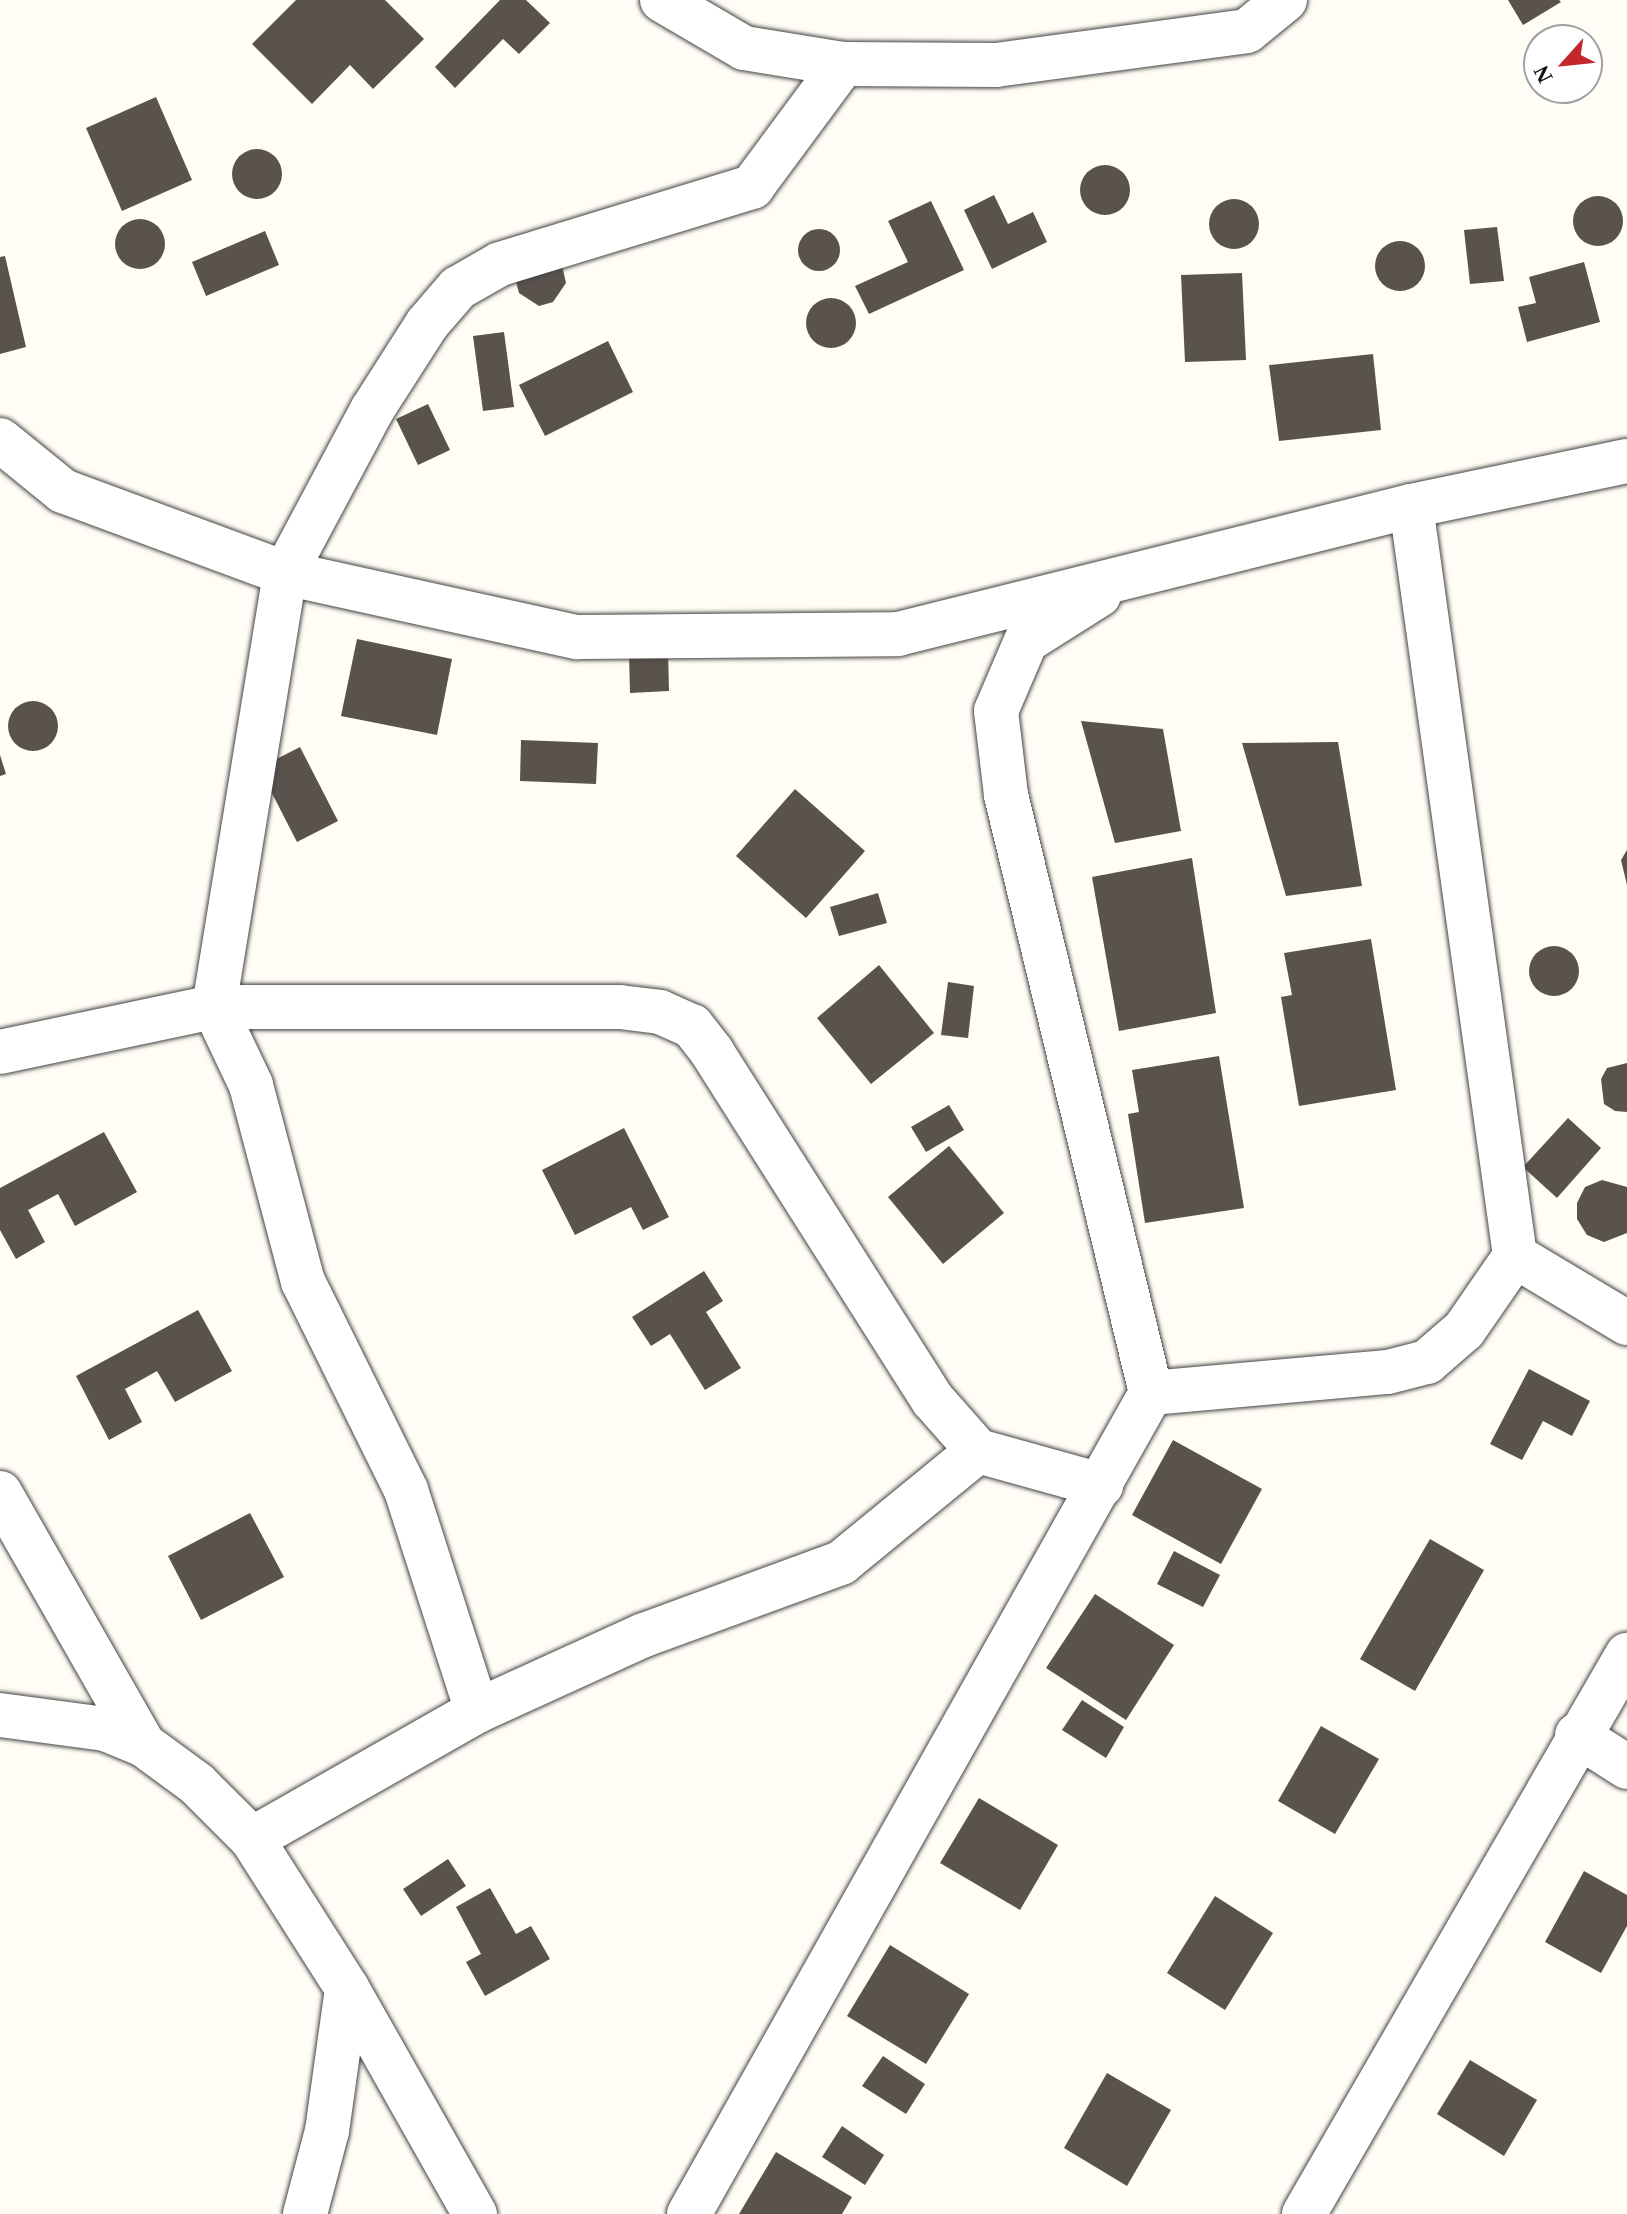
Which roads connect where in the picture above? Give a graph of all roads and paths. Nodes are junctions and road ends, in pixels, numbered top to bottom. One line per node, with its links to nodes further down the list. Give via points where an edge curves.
1 (662, 0): 3 (street, via 744,48)
2 (1285, 0): 3 (street, via 1247,31 996,65)
3 (843, 64): 8 (street, via 752,187 500,264 458,288 427,324 372,410)
4 (0, 440): 8 (street, via 63,491)
5 (1627, 461): 6 (street)
6 (1411, 506): 7 (street); 11 (street)
7 (1138, 570): 8 (street, via 898,634 577,637); 13 (street, via 1026,641 996,711 1006,795)
8 (285, 573): 9 (street)
9 (214, 1007): 10 (street); 14 (street, via 620,1007 660,1012 692,1026 933,1400); 18 (street, via 251,1085 303,1282 406,1490)
10 (0, 1052)
11 (1515, 1256): 12 (street); 13 (street, via 1464,1330 1427,1362 1388,1372)
12 (1627, 1323)
13 (1151, 1393): 15 (street)
14 (978, 1451): 15 (street); 18 (street, via 841,1563 644,1635)
15 (1101, 1485): 27 (street)
16 (0, 1493): 21 (street)
17 (1627, 1655): 20 (street)
18 (477, 1711): 23 (street)
19 (0, 1715): 21 (street, via 105,1729)
20 (1577, 1735): 22 (street); 28 (street)
21 (144, 1745): 23 (street, via 197,1784)
22 (1627, 1767)
23 (252, 1839): 24 (street)
24 (347, 1988): 25 (street, via 327,2131); 26 (street)
25 (305, 2214)
26 (475, 2214)
27 (689, 2214)
28 (1304, 2214)

